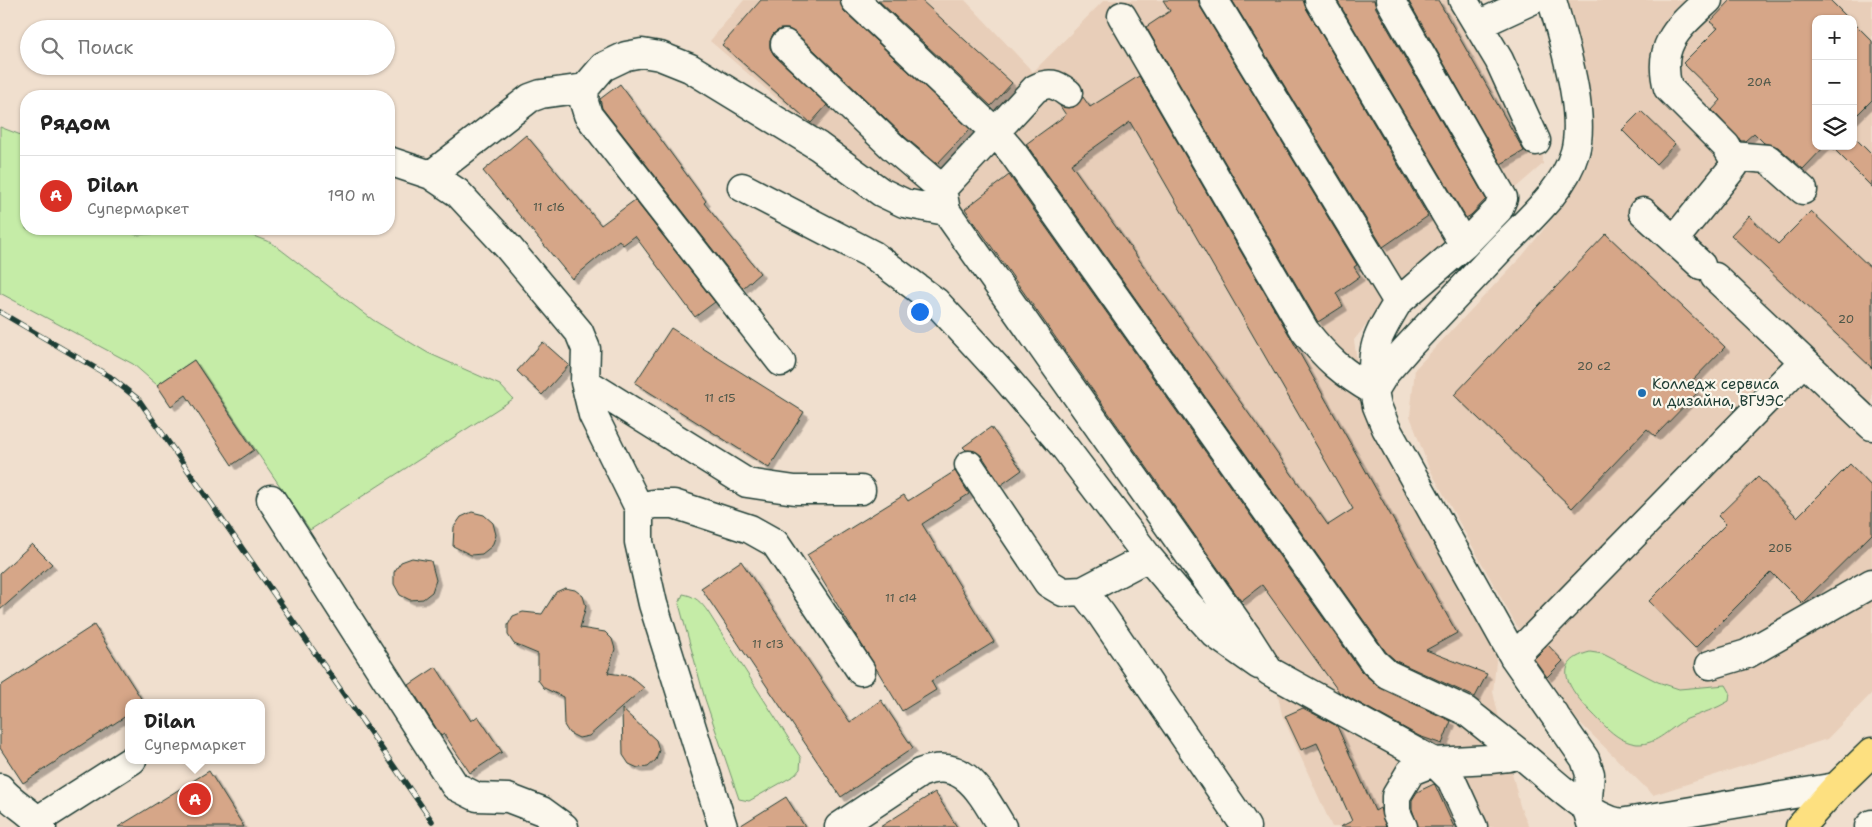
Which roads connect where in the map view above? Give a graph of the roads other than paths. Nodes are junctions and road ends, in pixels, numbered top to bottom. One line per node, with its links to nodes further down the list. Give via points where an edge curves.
1 (855, 0): 14 (lane)
2 (1214, 0): 25 (lane)
3 (1319, 0): 24 (lane)
4 (1390, 0): 24 (lane, via 1503,198 1498,210)
5 (1463, 0): 10 (lane)
6 (1532, 0): 10 (lane)
7 (1552, 0): 29 (lane, via 1573,84 1577,120 1575,151 1567,172 1547,200 1406,349)
8 (1708, 0): 16 (lane, via 1676,30 1669,42 1665,75 1668,88)
9 (1122, 16): 29 (lane, via 1305,331 1320,351 1344,373)
10 (1478, 25): 15 (lane, via 1499,60)
11 (785, 44): 21 (lane)
12 (585, 88): 18 (lane, via 530,98); 21 (lane, via 603,67 626,56 642,53 660,56 690,68 818,146 881,192 904,203); 26 (lane, via 584,102 588,115)
13 (1068, 93): 14 (lane, via 1057,85 1041,85)
14 (995, 132): 21 (lane); 42 (lane, via 1014,153 1374,662 1387,674 1466,711)
15 (1536, 141)
16 (1732, 156): 20 (lane, via 1768,159); 23 (lane, via 1734,166 1727,177)
17 (395, 163): 18 (lane)
18 (431, 175): 28 (lane, via 458,193 579,332 586,349)
19 (742, 187): 35 (lane, via 873,255 936,302 1066,449)
20 (1803, 190)
21 (944, 200): 40 (lane)
22 (1643, 212): 23 (lane)
23 (1674, 240): 27 (lane)
24 (1464, 245): 25 (lane)
25 (1398, 302): 29 (lane, via 1379,333 1371,362)
26 (781, 362)
27 (1803, 362): 30 (lane); 38 (lane)
28 (585, 382): 32 (lane, via 747,483 794,490); 34 (lane, via 593,415)
29 (1374, 391): 38 (lane, via 1386,428)
30 (1872, 426)
31 (969, 465): 37 (lane, via 1048,583 1063,592)
32 (861, 490)
33 (271, 499): 51 (lane, via 455,786 477,797 508,798 542,811)
34 (639, 508): 41 (lane, via 674,504 750,528 775,543); 52 (lane, via 638,542 654,604)
35 (1148, 557): 37 (lane); 40 (lane, via 1215,634)
36 (1872, 583): 39 (lane, via 1747,654)
37 (1083, 592): 55 (lane)
38 (1514, 657): 48 (lane, via 1585,758 1590,774)
39 (1710, 665)
40 (1268, 670): 44 (lane)
41 (861, 671)
42 (1519, 752): 44 (lane, via 1509,757); 48 (lane)
43 (1872, 752): 46 (main road)
44 (1434, 762): 56 (lane, via 1411,772 1396,796 1396,812); 57 (lane, via 1451,780)
45 (126, 764): 50 (lane)
46 (1836, 787): 48 (lane, via 1620,824); 58 (main road)
47 (0, 788): 50 (lane)
48 (1589, 818)
49 (1872, 824): 59 (lane)
50 (39, 825)
51 (564, 827)
52 (723, 827)
53 (840, 827): 54 (lane, via 932,768 944,768 966,777 977,787)
54 (1002, 827)
55 (1246, 827)
56 (1402, 827)
57 (1473, 827)
58 (1800, 827)
59 (1869, 827)

